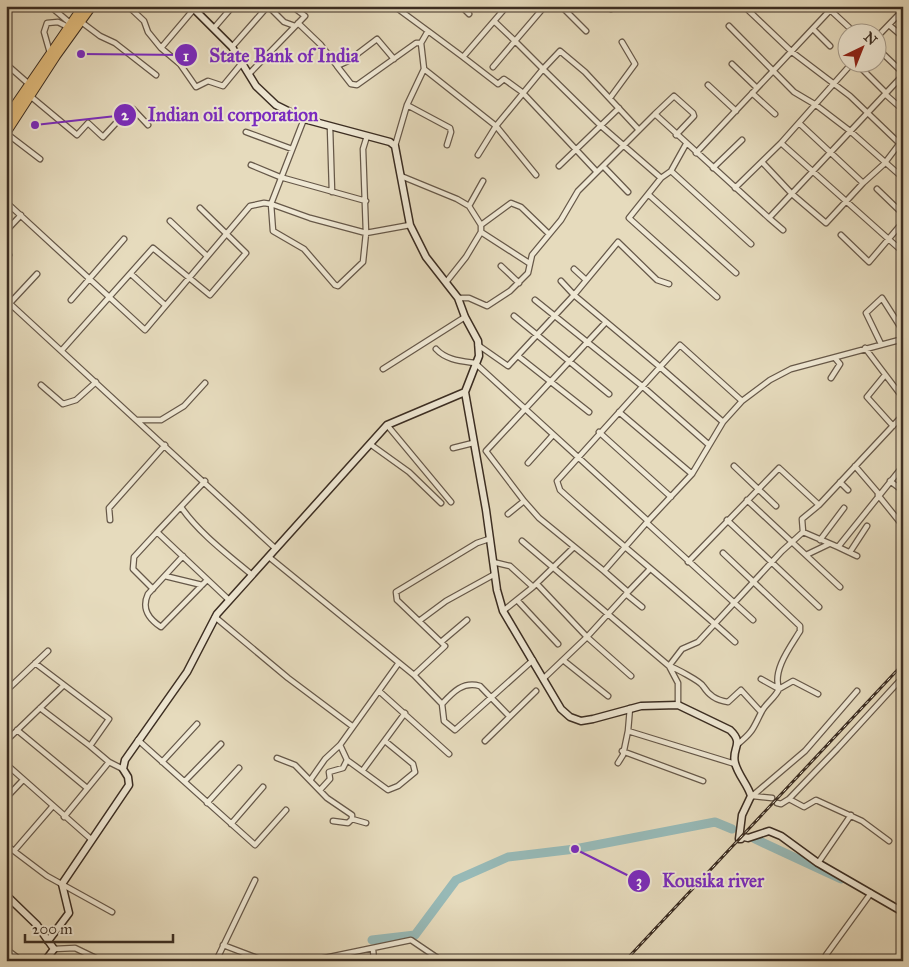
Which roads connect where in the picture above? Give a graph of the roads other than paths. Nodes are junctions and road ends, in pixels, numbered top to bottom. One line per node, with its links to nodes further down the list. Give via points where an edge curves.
1 (50, 6): 21 (street)
2 (83, 6): 21 (highway)
3 (92, 6): 18 (highway)
4 (128, 6): 35 (street, via 144,21)
5 (233, 6): 25 (street)
6 (300, 6): 22 (street, via 297,10 305,16)
7 (394, 6): 28 (street)
8 (461, 6): 17 (street)
9 (507, 6): 19 (street)
10 (545, 6): 31 (street)
11 (561, 6): 29 (street)
12 (750, 6): 37 (street, via 747,8)
13 (826, 6): 15 (street)
14 (192, 8): 25 (street); 35 (street)
15 (832, 8): 20 (street); 27 (street)
16 (903, 10): 23 (street)
17 (468, 14)
18 (80, 21): 54 (street, via 123,48); 57 (highway)
19 (494, 21): 31 (street); 39 (street)
20 (845, 22)
21 (69, 25): 38 (highway); 38 (street, via 47,23 44,32)
22 (296, 25): 36 (street, via 284,22 268,6); 45 (street, via 321,45); 52 (street)
23 (889, 25): 26 (street); 30 (street)
24 (729, 26): 49 (street)
25 (214, 28): 36 (street)
26 (886, 28)
27 (813, 29): 34 (street); 37 (street)
28 (428, 31): 33 (street); 39 (street)
29 (586, 31)
30 (903, 37)
31 (515, 41): 46 (street); 48 (street)
32 (622, 42): 63 (street, via 635,64)
33 (421, 44): 41 (street, via 416,43); 47 (street)
34 (830, 46)
35 (161, 48): 42 (street, via 180,64 196,88 208,81 223,86)
36 (232, 48): 42 (street)
37 (792, 52): 49 (street); 55 (street)
38 (50, 53): 57 (highway)
39 (463, 57): 59 (street, via 498,84 504,78)
40 (886, 57): 53 (street)
41 (394, 59): 45 (street, via 354,86); 45 (street, via 377,38)
42 (242, 63): 52 (street)
43 (6, 64): 57 (street)
44 (732, 64): 58 (street)
45 (337, 66)
46 (493, 67)
47 (424, 69): 64 (street); 77 (street)
48 (543, 69): 59 (street); 63 (street, via 560,51); 76 (street)
49 (773, 71): 58 (street); 65 (street, via 794,92)
50 (844, 72): 55 (street)
51 (864, 72): 61 (street)
52 (249, 74): 73 (street, via 271,102)
53 (903, 74): 61 (street)
54 (156, 75)
55 (834, 83): 65 (street); 70 (street)
56 (708, 84): 68 (street)
57 (32, 86): 62 (highway)
58 (757, 88): 60 (street)
59 (522, 92): 77 (street); 93 (street)
60 (752, 93): 68 (street); 72 (street)
61 (886, 93): 67 (street); 70 (street)
62 (27, 94): 69 (highway); 75 (street, via 78,135 88,123 103,137 129,109); 82 (highway)
63 (610, 98): 66 (street)
64 (407, 105): 89 (street); 90 (street, via 450,128 452,132)
65 (816, 105): 74 (street); 80 (street)
66 (619, 108): 76 (street); 79 (street)
67 (903, 110)
68 (736, 111): 94 (street)
69 (8, 112)
70 (867, 113): 80 (street); 86 (street)
71 (655, 114): 79 (street); 83 (street); 83 (street, via 674,96 694,116)
72 (775, 114)
73 (304, 119): 78 (street); 92 (street)
74 (799, 123): 87 (street); 95 (street)
75 (148, 125)
76 (600, 125): 91 (street); 93 (street)
77 (496, 126): 96 (street); 107 (street)
78 (330, 127): 84 (street); 116 (street)
79 (639, 130): 91 (street)
80 (850, 131): 95 (street); 99 (street)
81 (246, 132): 92 (street)
82 (6, 133): 97 (street)
83 (676, 135): 88 (street)
84 (367, 136): 89 (street); 120 (street, via 363,149)
85 (742, 140): 103 (street)
86 (901, 142): 99 (street)
87 (781, 143): 98 (street); 106 (street)
88 (686, 144): 94 (street); 104 (street)
89 (395, 146): 108 (street)
90 (447, 146)
91 (624, 146): 102 (street); 110 (street)
92 (292, 148): 109 (street)
93 (576, 149): 101 (street); 105 (street)
94 (696, 153): 103 (street)
95 (830, 153): 106 (street); 113 (street)
96 (478, 155)
97 (40, 159)
98 (762, 162): 114 (street); 118 (street)
99 (884, 164): 111 (street); 113 (street)
100 (251, 165): 109 (street)
101 (558, 166)
102 (602, 166): 105 (street); 117 (street)
103 (713, 168): 114 (street)
104 (671, 171): 110 (street); 142 (street)
105 (597, 172): 138 (street, via 578,191)
106 (813, 172): 118 (street); 122 (street)
107 (536, 175)
108 (401, 176): 124 (street); 131 (street)
109 (280, 177): 116 (street); 123 (street)
110 (661, 178): 119 (street)
111 (903, 178)
112 (483, 182): 124 (street)
113 (863, 183): 122 (street)
114 (735, 188): 128 (street)
115 (877, 189): 126 (street)
116 (332, 192): 120 (street)
117 (628, 192)
118 (792, 194): 122 (street, via 826,224); 128 (street)
119 (649, 195): 148 (street); 159 (street, via 630,219)
120 (366, 201): 136 (street)
121 (6, 202): 127 (street)
122 (847, 202): 141 (street)
123 (271, 204): 136 (street); 136 (street, via 273,231 304,249 335,286 363,262); 137 (street, via 250,206)
124 (469, 206): 132 (street)
125 (200, 208): 137 (street)
126 (903, 214)
127 (21, 215): 134 (street); 152 (street)
128 (769, 218): 133 (street)
129 (170, 220): 144 (street)
130 (903, 222): 141 (street)
131 (410, 225): 136 (street); 155 (street, via 426,257)
132 (481, 225): 135 (street); 138 (street, via 512,202)
133 (782, 230)
134 (6, 232)
135 (481, 232): 145 (street); 155 (street)
136 (366, 233)
137 (227, 234): 144 (street); 151 (street, via 246,253 210,295)
138 (549, 234): 145 (street)
139 (841, 235): 141 (street, via 869,262)
140 (124, 239): 152 (street)
141 (888, 239): 143 (street)
142 (751, 244)
143 (903, 252)
144 (207, 256): 151 (street)
145 (529, 263): 156 (street, via 528,273)
146 (501, 266): 156 (street)
147 (574, 269): 154 (street)
148 (736, 273)
149 (37, 274): 164 (street)
150 (131, 274): 151 (street, via 153,248); 160 (street); 165 (street)
151 (189, 277): 165 (street)
152 (88, 278): 160 (street); 162 (street)
153 (561, 280): 158 (street)
154 (586, 280): 157 (street, via 618,242 657,280); 158 (street)
155 (447, 281): 161 (street)
156 (519, 282): 161 (street, via 487,306 469,298)
157 (670, 284)
158 (574, 295): 168 (street); 169 (street)
159 (717, 297)
160 (110, 298): 165 (street, via 144,330); 178 (street)
161 (458, 298): 167 (street)
162 (71, 300)
163 (535, 300): 168 (street)
164 (8, 302): 178 (street)
165 (165, 305)
166 (514, 316): 171 (street)
167 (465, 317): 175 (street); 184 (street)
168 (554, 317): 171 (street); 173 (street)
169 (606, 322): 173 (street); 183 (street)
170 (903, 331): 174 (street, via 882,298 866,313)
171 (536, 335): 179 (street); 181 (street)
172 (903, 339): 174 (street)
173 (586, 343): 181 (street); 191 (street)
174 (881, 344): 176 (street)
175 (478, 346): 179 (street, via 508,366); 182 (street, via 479,356)
176 (865, 348): 180 (street); 185 (street)
177 (436, 349): 182 (street, via 449,358)
178 (62, 350): 187 (street)
179 (518, 356): 188 (street)
180 (835, 358): 186 (street, via 840,364); 195 (street, via 791,369)
181 (570, 362): 188 (street); 193 (street)
182 (475, 363): 192 (street); 196 (street)
183 (660, 367): 191 (street); 195 (street, via 680,345); 201 (street)
184 (382, 369)
185 (885, 375): 194 (street); 203 (street, via 867,397)
186 (831, 378)
187 (96, 382): 190 (street, via 76,400 63,404); 200 (street)
188 (550, 382): 196 (street); 197 (street)
189 (205, 384): 200 (street, via 184,406 161,420)
190 (41, 385)
191 (642, 386): 198 (street); 208 (street)
192 (465, 392): 202 (street); 206 (street)
193 (609, 394)
194 (903, 398)
195 (742, 401): 201 (street)
196 (524, 409): 205 (street); 226 (street, via 486,451)
197 (589, 412)
198 (619, 412): 204 (street); 216 (street)
199 (903, 415): 203 (street)
200 (136, 420): 209 (street)
201 (723, 422): 208 (street)
202 (387, 424): 207 (street); 227 (street)
203 (894, 426): 214 (street)
204 (599, 432): 211 (street); 224 (street)
205 (553, 435): 211 (street); 212 (street)
206 (473, 443): 210 (street); 241 (street)
207 (370, 444): 228 (street, via 409,472); 249 (street)
208 (708, 444): 216 (street)
209 (165, 445): 217 (street); 234 (street, via 109,508)
210 (453, 448)
211 (577, 457): 236 (street); 248 (street, via 557,481 560,490)
212 (528, 463)
213 (734, 466): 220 (street)
214 (854, 466): 219 (street); 223 (street)
215 (903, 466): 218 (street)
216 (692, 474): 224 (street)
217 (205, 481): 230 (street); 249 (street)
218 (890, 481): 222 (street); 223 (street)
219 (840, 482): 221 (street); 229 (street)
220 (758, 490): 225 (street); 229 (street, via 779,468); 231 (street)
221 (848, 490)
222 (903, 491)
223 (878, 495): 238 (street); 246 (street)
224 (671, 497): 236 (street)
225 (747, 500): 235 (street); 244 (street)
226 (524, 501): 233 (street); 247 (street)
227 (451, 502)
228 (441, 503)
229 (819, 505): 240 (street, via 802,519)
230 (181, 506): 239 (street); 263 (street, via 224,552)
231 (776, 506)
232 (844, 508): 242 (street)
233 (508, 514)
234 (110, 520)
235 (727, 520): 257 (street); 258 (street)
236 (648, 522): 248 (street); 257 (street)
237 (867, 526): 250 (street)
238 (903, 526)
239 (157, 532): 253 (street); 270 (street, via 134,557 133,569)
240 (803, 532): 242 (street); 244 (street)
241 (489, 539): 256 (street); 282 (street, via 396,592 397,600)
242 (820, 540): 245 (street)
243 (522, 541): 259 (street)
244 (792, 541): 252 (street); 258 (street)
245 (829, 544): 246 (street); 252 (street)
246 (838, 546): 250 (street)
247 (574, 547): 259 (street); 261 (street)
248 (624, 548): 260 (street); 261 (street)
249 (276, 549): 255 (street)
250 (850, 552): 254 (street)
251 (723, 553): 266 (street)
252 (806, 555): 269 (street)
253 (183, 556): 264 (street); 265 (street)
254 (857, 556)
255 (269, 557): 263 (street); 292 (street)
256 (493, 562): 262 (street); 268 (street, via 510,566)
257 (688, 562): 274 (street)
258 (773, 562): 266 (street); 276 (street)
259 (554, 568): 268 (street); 278 (street)
260 (650, 569): 271 (street); 283 (street)
261 (604, 571): 271 (street)
262 (495, 574): 277 (street); 282 (street, via 446,601)
263 (252, 575): 272 (street)
264 (165, 576): 267 (street); 270 (street)
265 (207, 580): 267 (street); 272 (street)
266 (754, 581): 274 (street); 300 (street, via 800,626 780,670)
267 (202, 585): 270 (street, via 160,627 144,607)
268 (535, 585): 273 (street); 284 (street)
269 (840, 587)
270 (153, 589)
271 (627, 593): 275 (street); 278 (street)
272 (229, 600): 279 (street)
273 (517, 600): 277 (street); 287 (street)
274 (734, 602): 281 (street); 283 (street)
275 (642, 607)
276 (819, 607)
277 (503, 611): 289 (street)
278 (609, 613): 284 (street); 293 (street)
279 (215, 618): 316 (street); 319 (street, via 186,672)
280 (467, 620): 285 (street)
281 (753, 620)
282 (419, 621): 285 (street)
283 (715, 624): 286 (street); 293 (street, via 698,642 682,649)
284 (587, 637): 290 (street); 295 (street)
285 (442, 642): 294 (street, via 445,646)
286 (735, 642)
287 (558, 644)
288 (48, 651): 291 (street)
289 (533, 660): 297 (street); 307 (street)
290 (564, 660): 297 (street); 306 (street)
291 (35, 663): 299 (street); 301 (street)
292 (398, 664): 294 (street); 302 (street)
293 (669, 666): 309 (street, via 678,683); 312 (street, via 701,684 704,691 718,699 728,702 741,690)
294 (414, 675): 308 (street)
295 (631, 676)
296 (903, 677): 349 (street)
297 (543, 679): 311 (street, via 561,709 581,721)
298 (761, 679): 300 (street)
299 (64, 685): 310 (street); 326 (street, via 109,719)
300 (779, 689): 305 (street, via 793,681); 312 (street)
301 (6, 691)
302 (379, 691): 313 (street); 316 (street)
303 (536, 691): 314 (street)
304 (858, 691): 347 (street, via 805,751)
305 (818, 694)
306 (608, 696)
307 (491, 697): 308 (street, via 480,686 468,684); 308 (street, via 455,730 444,721); 314 (street)
308 (442, 704)
309 (678, 704): 311 (street); 324 (street, via 730,730 737,736)
310 (40, 708): 317 (street); 326 (street)
311 (630, 708): 318 (street)
312 (761, 712): 324 (street, via 752,733)
313 (405, 713): 322 (street); 328 (street)
314 (509, 716): 321 (street)
315 (197, 724): 332 (street)
316 (352, 726): 325 (street)
317 (18, 730): 320 (street); 344 (street)
318 (628, 731): 327 (street); 335 (street)
319 (138, 740): 332 (street); 337 (street)
320 (6, 741)
321 (485, 741)
322 (385, 742): 338 (street); 338 (street, via 413,764 415,772 388,790)
323 (221, 744): 341 (street)
324 (738, 744): 335 (street)
325 (340, 745): 330 (street); 339 (street)
326 (90, 746): 331 (street)
327 (622, 751): 333 (street); 342 (street)
328 (449, 754)
329 (277, 758): 339 (street, via 295,765)
330 (347, 760): 338 (street); 345 (street, via 343,768 329,772 330,779)
331 (109, 762): 337 (street); 344 (street)
332 (162, 762): 341 (street)
333 (618, 763)
334 (6, 764): 340 (street)
335 (736, 764): 347 (street)
336 (240, 768): 351 (street)
337 (123, 769): 360 (street, via 128,785)
338 (363, 770)
339 (311, 779): 345 (street)
340 (23, 780): 346 (street); 352 (street)
341 (185, 781): 351 (street)
342 (702, 781)
343 (263, 787): 359 (street)
344 (87, 788): 355 (street)
345 (320, 790): 356 (street, via 352,815)
346 (6, 798)
347 (751, 798): 348 (street); 364 (street, via 738,829 739,839 769,832 781,836)
348 (772, 798)
349 (789, 798): 350 (street, via 780,804); 354 (street, via 804,808 816,800)
350 (777, 802)
351 (208, 804): 359 (street)
352 (52, 807): 355 (street); 363 (street)
353 (286, 810): 359 (street, via 255,844)
354 (852, 815): 361 (street); 364 (street)
355 (64, 817): 360 (street)
356 (352, 819): 357 (street); 358 (street)
357 (333, 822)
358 (366, 823)
359 (231, 824)
360 (92, 840): 366 (street)
361 (889, 841)
362 (6, 845): 363 (street)
363 (14, 851): 366 (street)
364 (818, 864): 367 (street)
365 (255, 880): 372 (street)
366 (62, 884): 369 (street); 371 (street, via 69,913)
367 (871, 892): 370 (street); 376 (street)
368 (6, 895): 371 (street, via 37,925)
369 (112, 912)
370 (903, 912)
371 (48, 941): 375 (street)
372 (223, 945): 380 (street); 381 (street)
373 (373, 948): 382 (street); 383 (street); 384 (street, via 411,940)
374 (6, 949): 377 (street)
375 (54, 949): 378 (street); 379 (street, via 75,948)
376 (826, 955)
377 (22, 961)
378 (45, 961)
379 (102, 961)
380 (216, 961)
381 (265, 961)
382 (310, 961)
383 (374, 961)
384 (442, 961)

